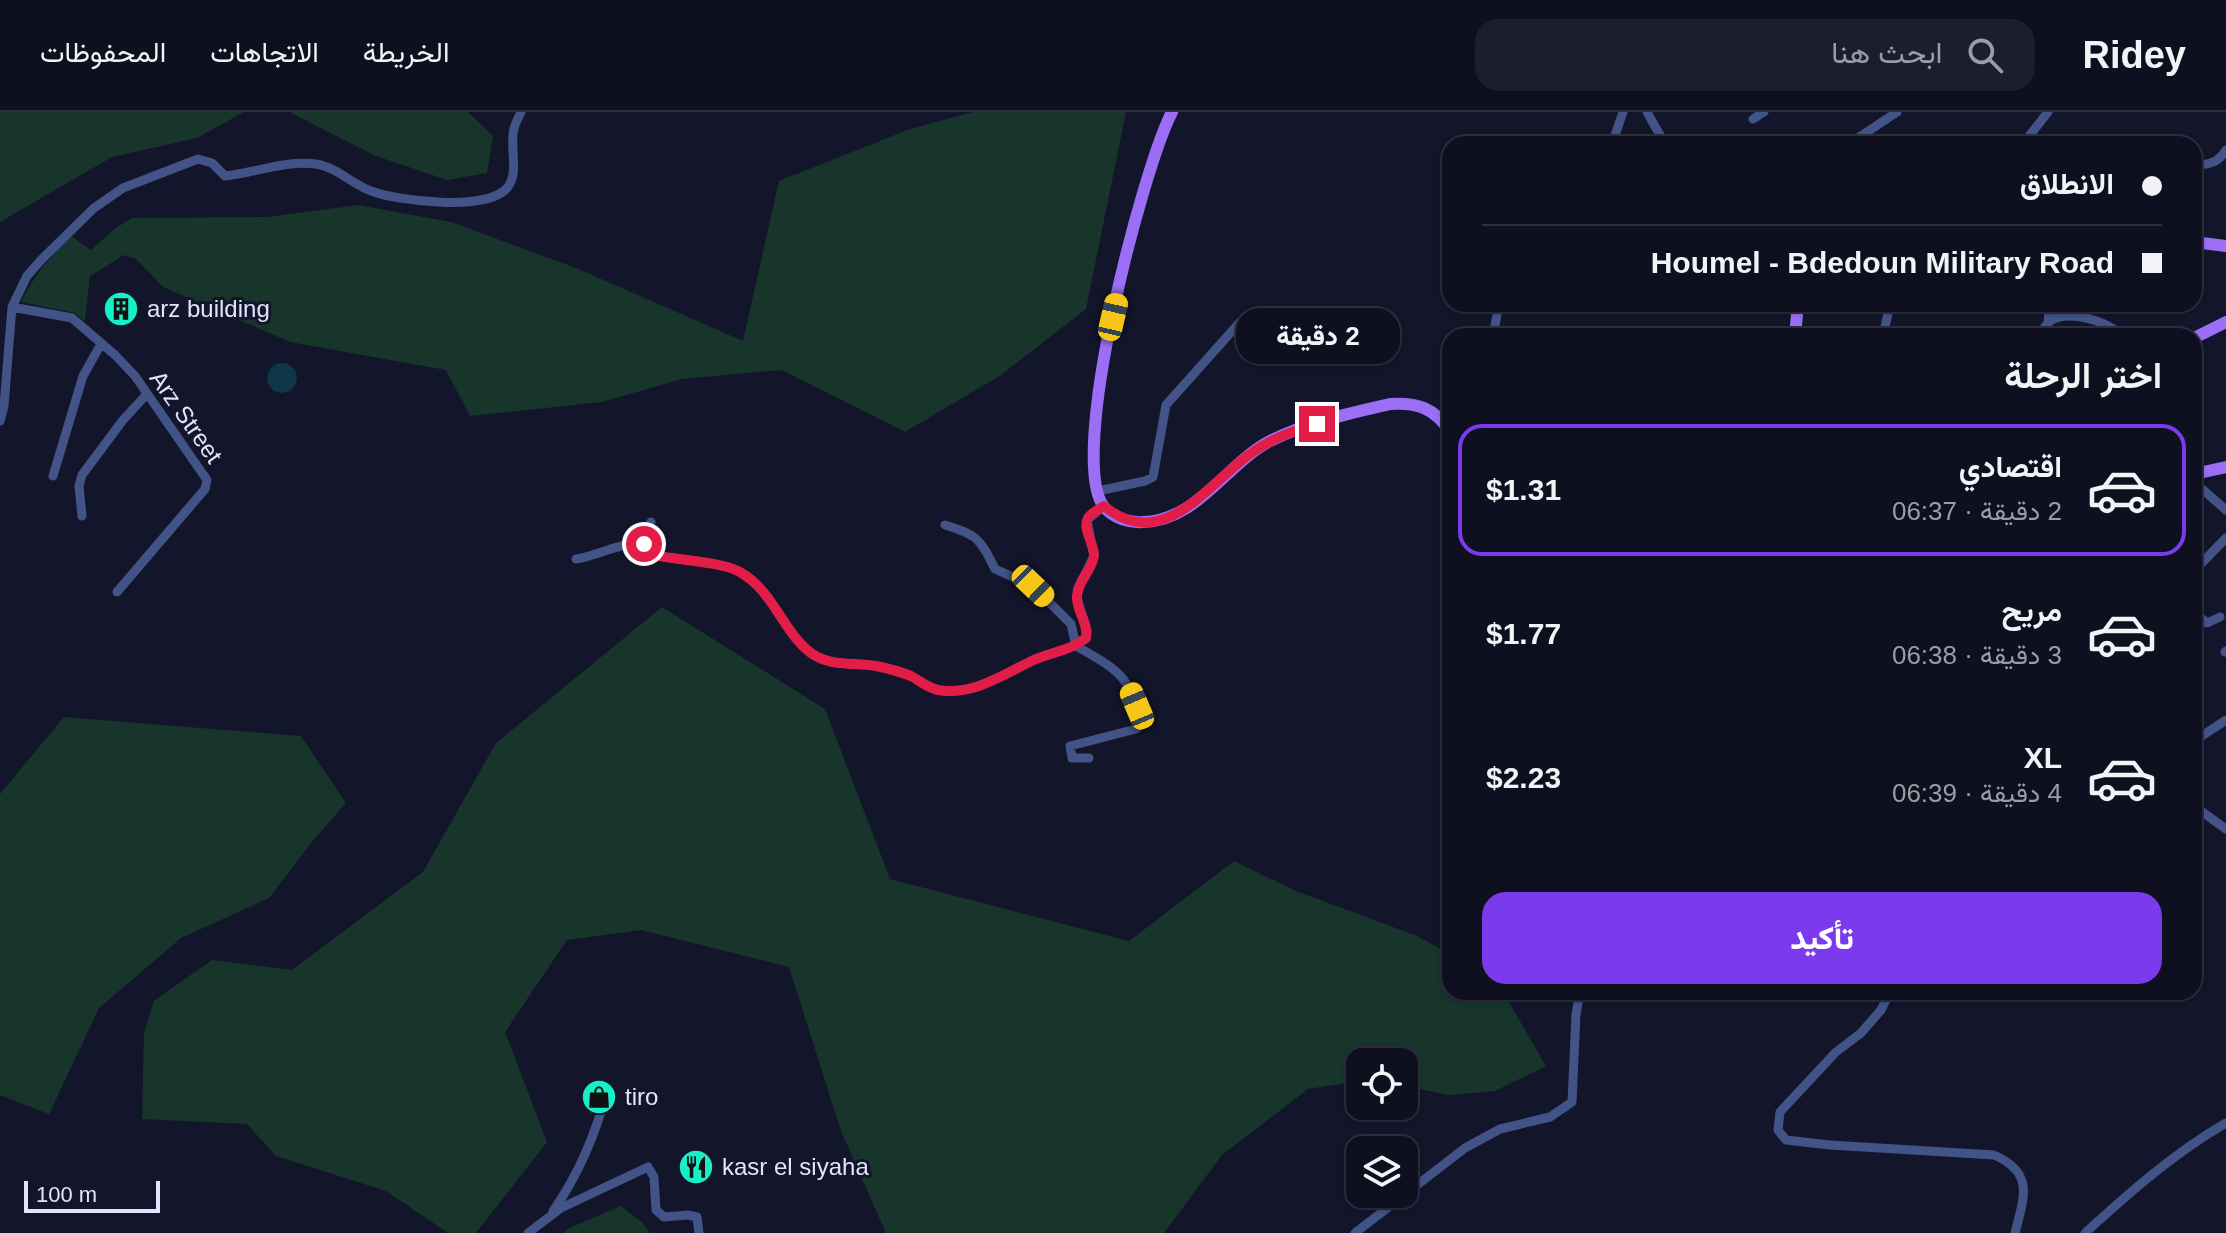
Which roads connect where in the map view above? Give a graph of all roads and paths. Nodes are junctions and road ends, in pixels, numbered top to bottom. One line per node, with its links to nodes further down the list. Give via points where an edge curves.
1 (521, 112): 17 (street, via 514,127 513,179 504,192 488,198 431,203 398,199 314,164 227,176 207,160 186,162 123,188 94,208 27,276)
2 (1172, 112): 34 (main road, via 1150,170 1113,317 1093,435)
3 (1623, 112): 9 (street)
4 (1647, 112): 10 (street)
5 (1764, 112): 8 (street)
6 (1897, 112): 11 (street)
7 (2048, 112): 12 (street)
8 (1753, 119)
9 (1615, 136)
10 (1660, 136)
11 (1861, 136)
12 (2029, 136)
13 (2226, 150): 14 (street, via 2214,162)
14 (2202, 164)
15 (2202, 243): 16 (main road)
16 (2226, 246)
17 (12, 307): 21 (street); 25 (street, Arz Street, via 67,316)
18 (2049, 312): 19 (street)
19 (2048, 322): 22 (street); 23 (street, via 2090,319)
20 (2226, 322): 24 (main road)
21 (5, 325): 28 (street)
22 (2045, 328)
23 (2112, 328)
24 (2202, 334)
25 (101, 344): 27 (street, Arz Street); 32 (street, via 83,376)
26 (1284, 344): 34 (street, via 1261,318 1241,321 1166,405 1153,477)
27 (147, 394): 37 (street, via 82,475); 44 (street, Arz Street, via 207,485)
28 (0, 421)
29 (1442, 421): 35 (main road, via 1428,409 1390,404 1280,436 1250,454 1195,503 1164,519 1131,522)
30 (2226, 467): 31 (main road)
31 (2202, 472)
32 (53, 476)
33 (2202, 489): 36 (street)
34 (1098, 491): 35 (main road)
35 (1104, 506): 47 (street, via 1087,520 1094,556 1078,588 1087,631)
36 (2226, 510)
37 (82, 516)
38 (651, 522): 41 (street)
39 (945, 525): 47 (street, via 981,541 995,569 1033,586 1071,624)
40 (2226, 538): 43 (street)
41 (648, 554): 42 (street, via 644,544 628,544); 47 (street, via 739,572 772,599 790,630 813,654 909,675 940,690 983,685)
42 (576, 559)
43 (2202, 563)
44 (117, 592)
45 (2220, 617): 46 (street, via 2207,623)
46 (2202, 619)
47 (1076, 646): 50 (street, via 1124,678 1141,724 1070,746 1072,758)
48 (2226, 720): 49 (street)
49 (2202, 736)
50 (1089, 758)
51 (2202, 812): 52 (street)
52 (2226, 829)
53 (1579, 1000): 60 (street, via 1572,1102 1550,1117 1500,1129 1465,1148)
54 (1886, 1000): 61 (street, via 1861,1033 1780,1112 1778,1130 1786,1140 1994,1155 2019,1170 2023,1180)
55 (608, 1088): 57 (street, via 591,1145)
56 (2226, 1123): 62 (street, via 2161,1168)
57 (551, 1214): 58 (street); 59 (street, via 648,1167 654,1177 656,1210 664,1217 697,1217)
58 (528, 1233)
59 (699, 1233)
60 (1355, 1233)
61 (2015, 1233)
62 (2085, 1233)

